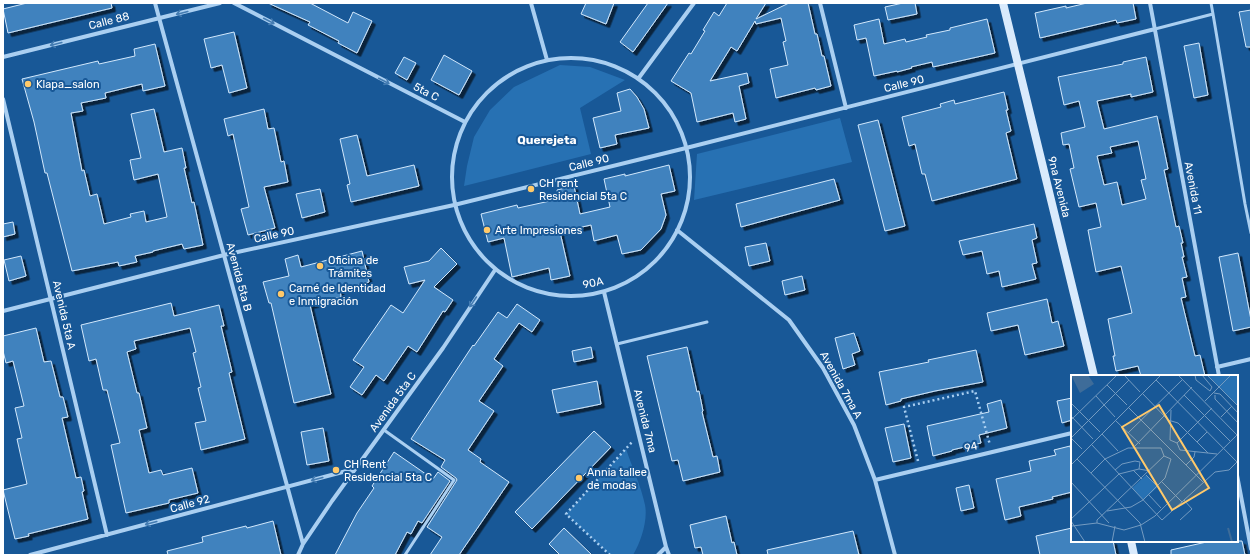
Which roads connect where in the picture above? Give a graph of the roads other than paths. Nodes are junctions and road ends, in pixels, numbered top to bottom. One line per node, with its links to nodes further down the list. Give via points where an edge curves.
1 (155, 3): 11 (street, Avenida 5ta B)
2 (220, 3): 11 (street, Calle 88, one-way to 11)
3 (234, 3): 19 (street, 5ta C, one-way to 19)
4 (531, 3): 14 (street)
5 (694, 3): 16 (street)
6 (820, 3): 18 (street)
7 (1003, 3): 15 (main road, 9na Avenida)
8 (1150, 3): 12 (street, Avenida 11)
9 (1212, 3): 10 (lane)
10 (1213, 14): 12 (lane); 23 (lane)
11 (159, 18): 13 (street, Calle 88, one-way to 13); 24 (street, Avenida 5ta B)
12 (1155, 29): 15 (street, Calle 90); 32 (street, Avenida 11)
13 (3, 57)
14 (547, 60): 16 (street, 90A, via 578,58 602,62); 19 (street, 90A, via 514,72 486,94)
15 (1018, 65): 18 (street, Calle 90); 33 (main road, 9na Avenida)
16 (638, 78): 20 (street, 90A, via 660,98 676,121)
17 (3, 99): 27 (street, Avenida 5ta A)
18 (846, 108): 20 (street, Calle 90)
19 (465, 122): 21 (street, via 455,149 451,177)
20 (686, 148): 21 (street, Calle 90); 22 (street, 90A, via 690,176 686,204)
21 (454, 205): 24 (street, Calle 90); 25 (street, via 469,241)
22 (677, 230): 26 (street, 90A, via 659,257 634,278); 38 (street, Avenida 7ma A, via 789,320 823,368 854,426)
23 (1251, 233)
24 (224, 254): 27 (street, Calle 90); 40 (street, Avenida 5ta B)
25 (495, 270): 26 (street, 90A, via 528,289 566,297); 35 (street, Avenida 5ta C, one-way to 35)
26 (604, 292): 30 (street, Avenida 7ma)
27 (51, 300): 28 (street, Calle 90); 41 (street, Avenida 5ta A)
28 (3, 311)
29 (707, 322): 30 (lane)
30 (616, 344): 44 (street, Avenida 7ma)
31 (1251, 360): 32 (street)
32 (1217, 367): 34 (street, Avenida 11)
33 (1094, 375)
34 (1219, 375)
35 (384, 430): 37 (street, Avenida 5ta C); 48 (lane, via 454,480)
36 (1071, 433): 38 (street, 94)
37 (355, 469): 40 (street, Calle 92, one-way to 40); 43 (street, Avenida 5ta C)
38 (875, 480): 51 (street, Avenida 7ma A)
39 (1238, 480): 45 (street)
40 (288, 487): 41 (street, Calle 92, one-way to 41); 43 (street, Avenida 5ta B)
41 (107, 535): 46 (street, Calle 92)
42 (1131, 542): 52 (main road)
43 (303, 544): 47 (street)
44 (666, 547): 49 (street); 50 (street, Avenida 7ma)
45 (1251, 549)
46 (30, 555)
47 (298, 555)
48 (405, 555)
49 (658, 555)
50 (669, 555)
51 (896, 555)
52 (1134, 555)

